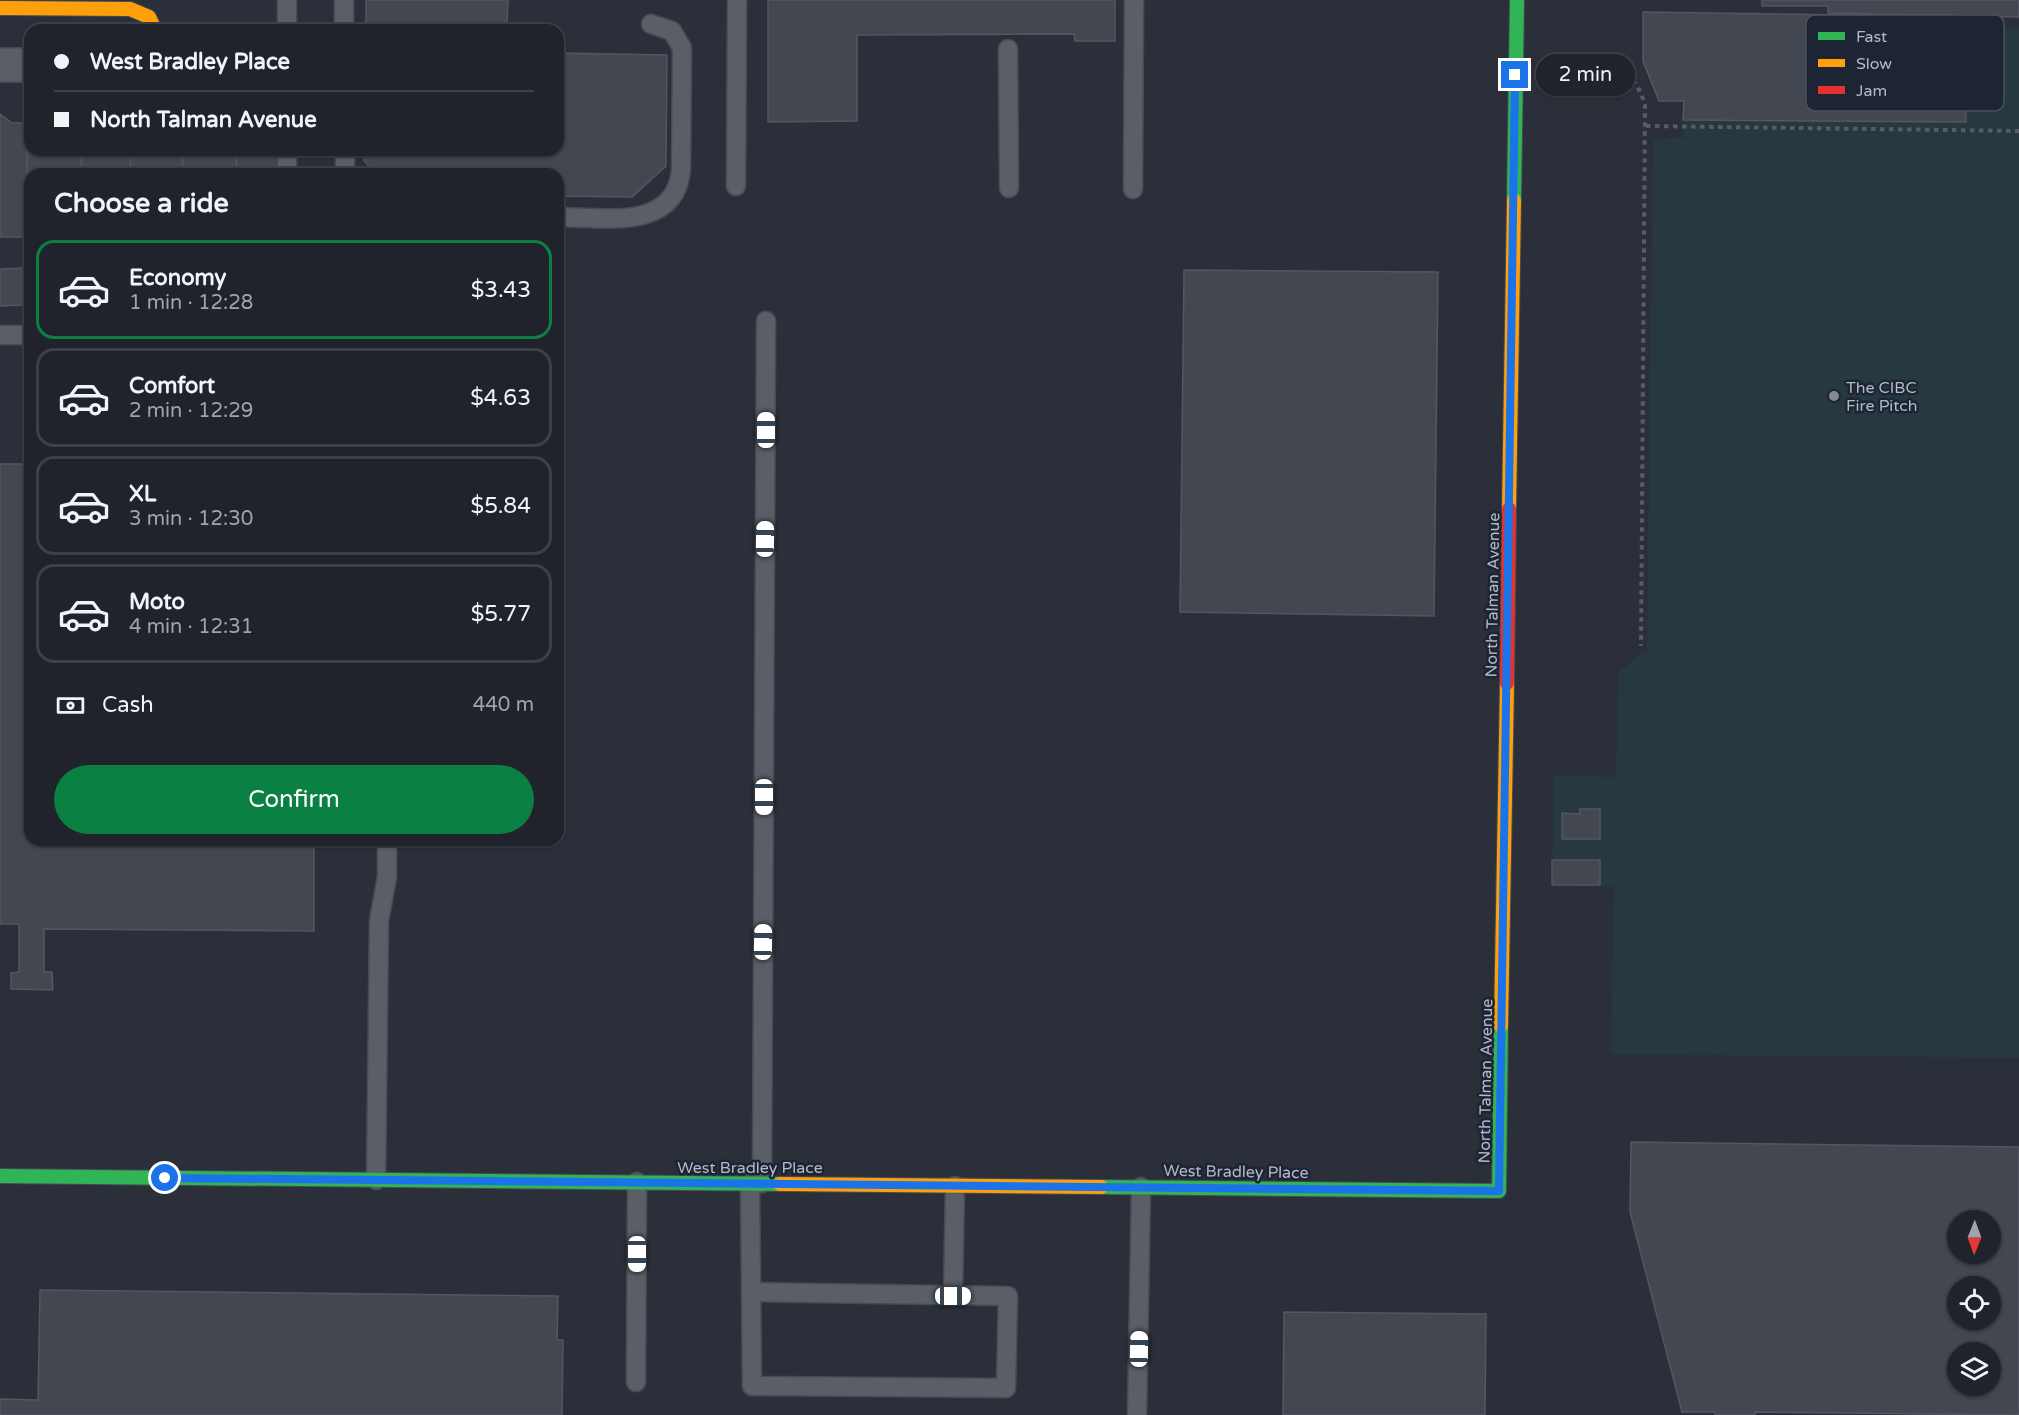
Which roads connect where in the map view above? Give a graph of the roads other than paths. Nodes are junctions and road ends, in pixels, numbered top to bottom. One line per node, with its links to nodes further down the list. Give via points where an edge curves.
1 (287, 0): 8 (lane)
2 (344, 0): 9 (lane)
3 (736, 0): 14 (lane)
4 (1134, 0): 16 (lane)
5 (1517, 0): 28 (street, North Talman Avenue)
6 (0, 8): 7 (street, via 130,9 148,16)
7 (153, 24)
8 (287, 24)
9 (345, 24)
10 (651, 24): 17 (lane, via 672,31 682,48 678,190 659,209 639,217)
11 (1008, 49): 15 (lane)
12 (0, 65): 13 (street)
13 (24, 66)
14 (736, 186)
15 (1009, 188)
16 (1133, 189)
17 (564, 217)
18 (766, 321): 25 (lane)
19 (0, 335): 20 (lane)
20 (24, 335)
21 (387, 846): 23 (lane, via 380,921)
22 (0, 1176): 23 (street, West Bradley Place)
23 (376, 1180): 24 (street, West Bradley Place)
24 (637, 1182): 25 (street, West Bradley Place); 31 (lane)
25 (756, 1184): 26 (street, West Bradley Place); 29 (lane)
26 (955, 1186): 27 (street, West Bradley Place); 30 (lane)
27 (1142, 1187): 28 (street, West Bradley Place); 32 (lane)
28 (1499, 1191)
29 (751, 1292): 30 (lane); 30 (lane, via 752,1386 1006,1388 1008,1296)
30 (953, 1296)
31 (636, 1382)
32 (1137, 1415)

